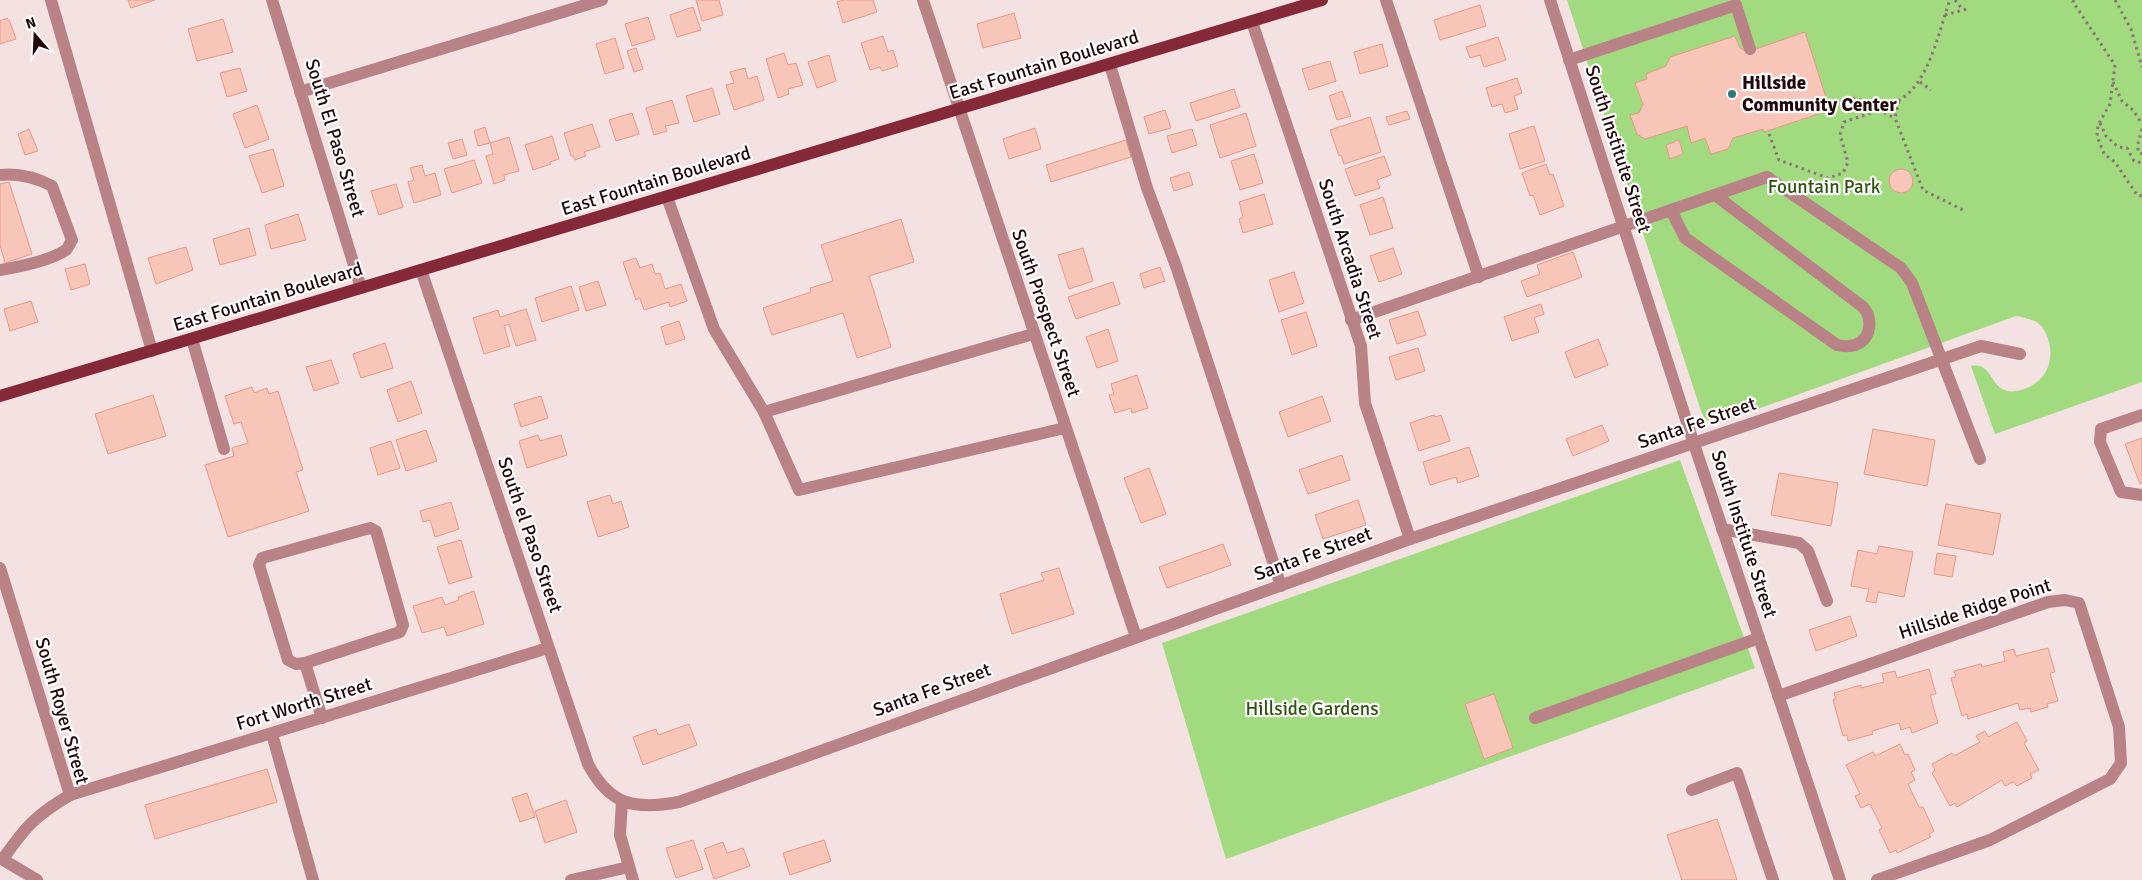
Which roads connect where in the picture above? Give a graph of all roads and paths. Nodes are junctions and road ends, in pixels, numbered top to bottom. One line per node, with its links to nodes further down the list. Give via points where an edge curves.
1 (52, 0): 50 (street)
2 (272, 0): 23 (street, South El Paso Street)
3 (602, 0): 23 (street)
4 (923, 0): 26 (street, South Prospect Street)
5 (1322, 0): 15 (main road, East Fountain Boulevard)
6 (1386, 0): 45 (street)
7 (1550, 0): 17 (street, South Institute Street)
8 (1950, 0): 14 (path)
9 (1955, 0): 13 (path)
10 (2074, 0): 21 (path, via 2115,65)
11 (2115, 0): 19 (path, via 2131,29)
12 (1970, 8): 13 (path)
13 (1963, 10): 14 (path)
14 (1945, 15): 20 (path)
15 (1252, 22): 18 (main road, East Fountain Boulevard); 47 (street, South Arcadia Street)
16 (1750, 48): 17 (street, via 1736,6)
17 (1569, 60): 42 (street, South Institute Street)
18 (1110, 64): 26 (main road, East Fountain Boulevard); 64 (street, via 1146,188 1176,266)
19 (2142, 67)
20 (1920, 82): 22 (path); 24 (path)
21 (2113, 82): 30 (path, via 2110,104); 31 (path, via 2122,101)
22 (1931, 90)
23 (300, 92): 46 (street, South El Paso Street)
24 (1899, 101): 27 (path); 29 (path)
25 (1834, 105): 28 (path, via 1855,98 1863,101)
26 (958, 110): 39 (main road, East Fountain Boulevard); 48 (street, South Prospect Street)
27 (1878, 110): 28 (path); 29 (path)
28 (1868, 113): 33 (path, via 1844,122 1840,135 1848,162 1843,172 1828,178 1779,160)
29 (1895, 118): 41 (path, via 1923,190)
30 (2100, 122): 35 (path, via 2106,136 2118,146 2127,148 2134,161); 38 (path, via 2097,136 2104,154 2115,162 2137,195)
31 (2142, 124)
32 (2142, 129): 34 (path, via 2138,144 2138,152)
33 (1769, 134)
34 (2142, 154)
35 (2142, 163)
36 (0, 175): 43 (street, via 15,173 52,186 72,240 67,250 22,267)
37 (1715, 195): 40 (street); 40 (street, via 1863,307 1869,313 1870,322 1869,332 1863,339 1849,346 1837,344 1685,238); 52 (street, via 1766,177 1901,268 1912,283)
38 (2142, 196)
39 (667, 197): 44 (main road, East Fountain Boulevard); 54 (street, via 714,329)
40 (1670, 210): 42 (street)
41 (1963, 210)
42 (1624, 227): 45 (street); 57 (street, South Institute Street)
43 (0, 270)
44 (421, 270): 46 (main road, East Fountain Boulevard); 68 (street, South el Paso Street)
45 (1479, 276): 47 (street)
46 (361, 288): 49 (main road, East Fountain Boulevard)
47 (1351, 320): 62 (street, South Arcadia Street, via 1361,346 1365,403)
48 (1033, 334): 54 (street); 56 (street, South Prospect Street)
49 (192, 339): 50 (main road, East Fountain Boulevard); 58 (street)
50 (152, 351): 53 (main road, East Fountain Boulevard)
51 (2020, 354): 52 (street, Santa Fe Street, via 1981,346)
52 (1940, 360): 57 (street, Santa Fe Street); 59 (street)
53 (0, 396)
54 (764, 412): 56 (street, via 799,490)
55 (2142, 415): 60 (street, via 2101,429 2100,442 2122,492)
56 (1065, 428): 66 (street, South Prospect Street)
57 (1694, 444): 61 (street, South Institute Street); 62 (street, Santa Fe Street)
58 (224, 449)
59 (1980, 459)
60 (2142, 495)
61 (1722, 529): 65 (street, via 1799,543 1808,551); 67 (street, South Institute Street)
62 (1410, 540): 64 (street, Santa Fe Street)
63 (0, 568): 75 (street, South Royer Street)
64 (1281, 586): 66 (street, Santa Fe Street)
65 (1826, 601)
66 (1136, 636): 76 (street, Santa Fe Street, via 679,802 640,806)
67 (1759, 638): 70 (street, South Institute Street); 72 (street)
68 (548, 648): 71 (street, Fort Worth Street); 76 (street, South el Paso Street, via 588,764 606,790)
69 (305, 663): 69 (street, via 296,664 288,660 259,565 262,558 370,528 376,531 403,625 400,632); 71 (street)
70 (1778, 696): 84 (street, South Institute Street); 85 (street, Hillside Ridge Point, via 2048,602 2065,600 2078,603 2119,727 2122,762 2110,779 1990,840)
71 (322, 718): 73 (street, Fort Worth Street)
72 (1535, 718)
73 (272, 734): 75 (street, Fort Worth Street); 80 (street)
74 (1692, 790): 83 (street, via 1737,773)
75 (70, 795): 77 (street, South Royer Street, via 32,820)
76 (622, 801): 78 (street, via 620,836)
77 (2, 859): 79 (street, South Royer Street)
78 (628, 867): 81 (street); 82 (street)
79 (37, 880)
80 (313, 880)
81 (571, 880)
82 (633, 880)
83 (1773, 880)
84 (1840, 880)
85 (1877, 880)

